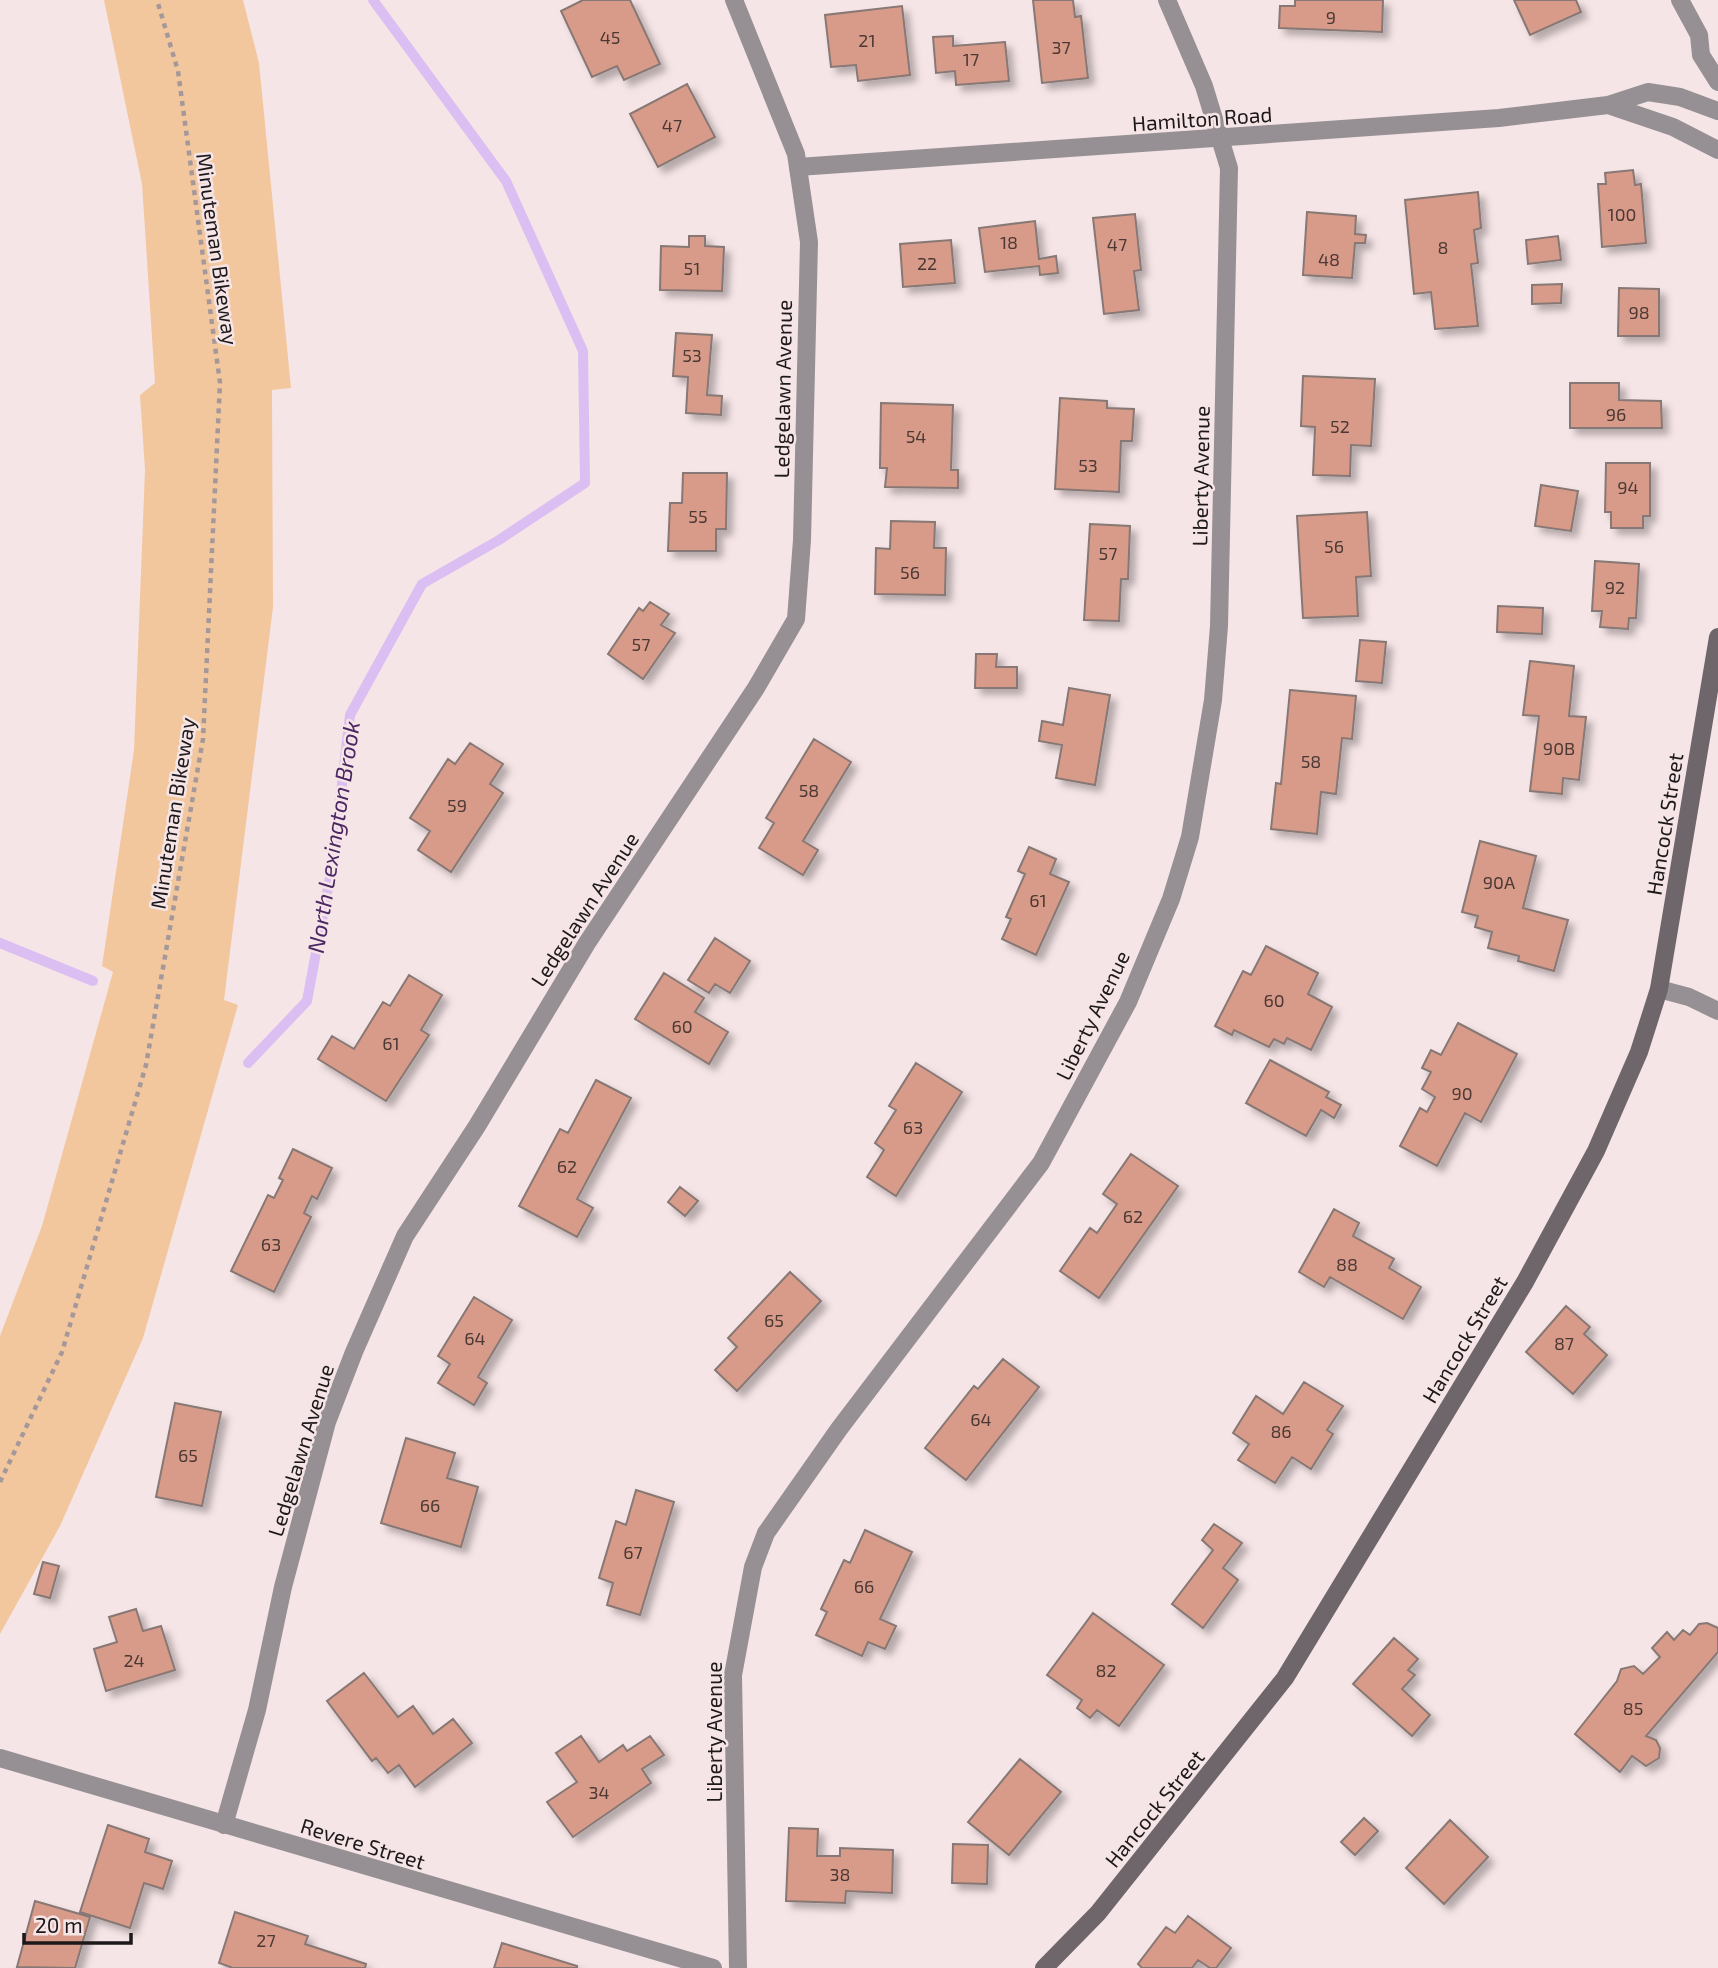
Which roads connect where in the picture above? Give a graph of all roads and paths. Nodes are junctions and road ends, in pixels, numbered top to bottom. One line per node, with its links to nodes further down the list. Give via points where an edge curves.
1 (157, 0): 16 (path, Minuteman Bikeway, via 178,71 220,383 203,739 146,1065 62,1352)
2 (734, 0): 12 (street, Ledgelawn Avenue, via 796,154)
3 (1167, 0): 10 (street, Liberty Avenue)
4 (1680, 0): 5 (street)
5 (1699, 35): 6 (street); 7 (street, via 1701,55)
6 (1718, 39)
7 (1718, 82)
8 (1608, 105): 9 (street, Hamilton Road, via 1648,92 1680,97); 10 (street, Hamilton Road, via 1486,120); 11 (street, Hamilton Road, via 1673,127)
9 (1718, 111)
10 (1223, 139): 12 (street, Hamilton Road); 20 (street, Liberty Avenue, via 1229,196 1219,626 1213,700 1190,837 1171,899 1128,1002 1041,1163 766,1533 753,1567 733,1675)
11 (1718, 150)
12 (797, 167): 18 (street, Ledgelawn Avenue, via 809,242 796,619 405,1236 327,1422)
13 (1718, 636): 14 (main road, Hancock Street)
14 (1659, 989): 15 (street); 21 (main road, Hancock Street, via 1628,1081 1583,1175 1525,1282 1292,1667 1210,1777 1106,1903)
15 (1718, 1011)
16 (0, 1482)
17 (0, 1758): 18 (street, Revere Street)
18 (224, 1825): 19 (street, Revere Street)
19 (713, 1968)
20 (738, 1968)
21 (1045, 1968)

